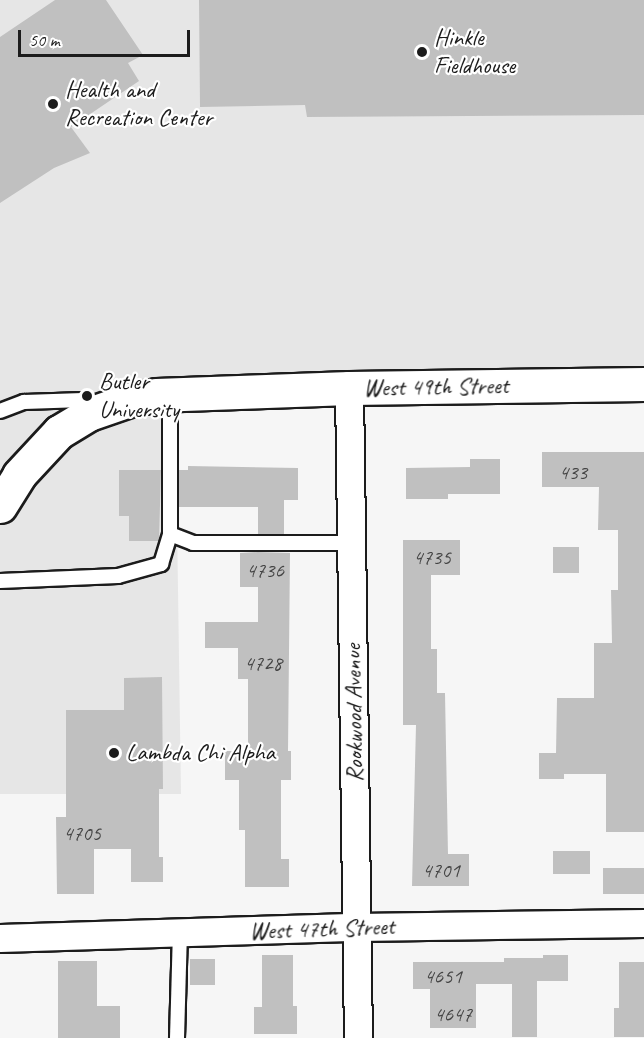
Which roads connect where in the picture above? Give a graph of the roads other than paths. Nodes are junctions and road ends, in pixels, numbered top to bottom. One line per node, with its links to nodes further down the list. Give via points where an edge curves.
1 (644, 384): 2 (street, West 49th Street)
2 (349, 388): 4 (street, West 49th Street); 11 (street, Rookwood Avenue)
3 (130, 391): 4 (street, West 49th Street, via 191,378); 5 (street, West 49th Street); 6 (street); 9 (street, via 59,432 19,475)
4 (229, 392): 5 (street, West 49th Street)
5 (170, 394): 10 (lane)
6 (83, 400): 7 (lane, via 24,402); 8 (street, via 49,423)
7 (0, 411)
8 (0, 472)
9 (0, 506)
10 (170, 534): 11 (lane, via 193,543); 12 (lane, via 161,564 118,576)
11 (352, 543): 14 (street, Rookwood Avenue)
12 (0, 581)
13 (644, 923): 14 (street, West 47th Street)
14 (357, 927): 15 (street, West 47th Street); 18 (street, Rookwood Avenue)
15 (180, 933): 16 (street, West 47th Street); 17 (lane)
16 (0, 938)
17 (177, 1038)
18 (358, 1038)

